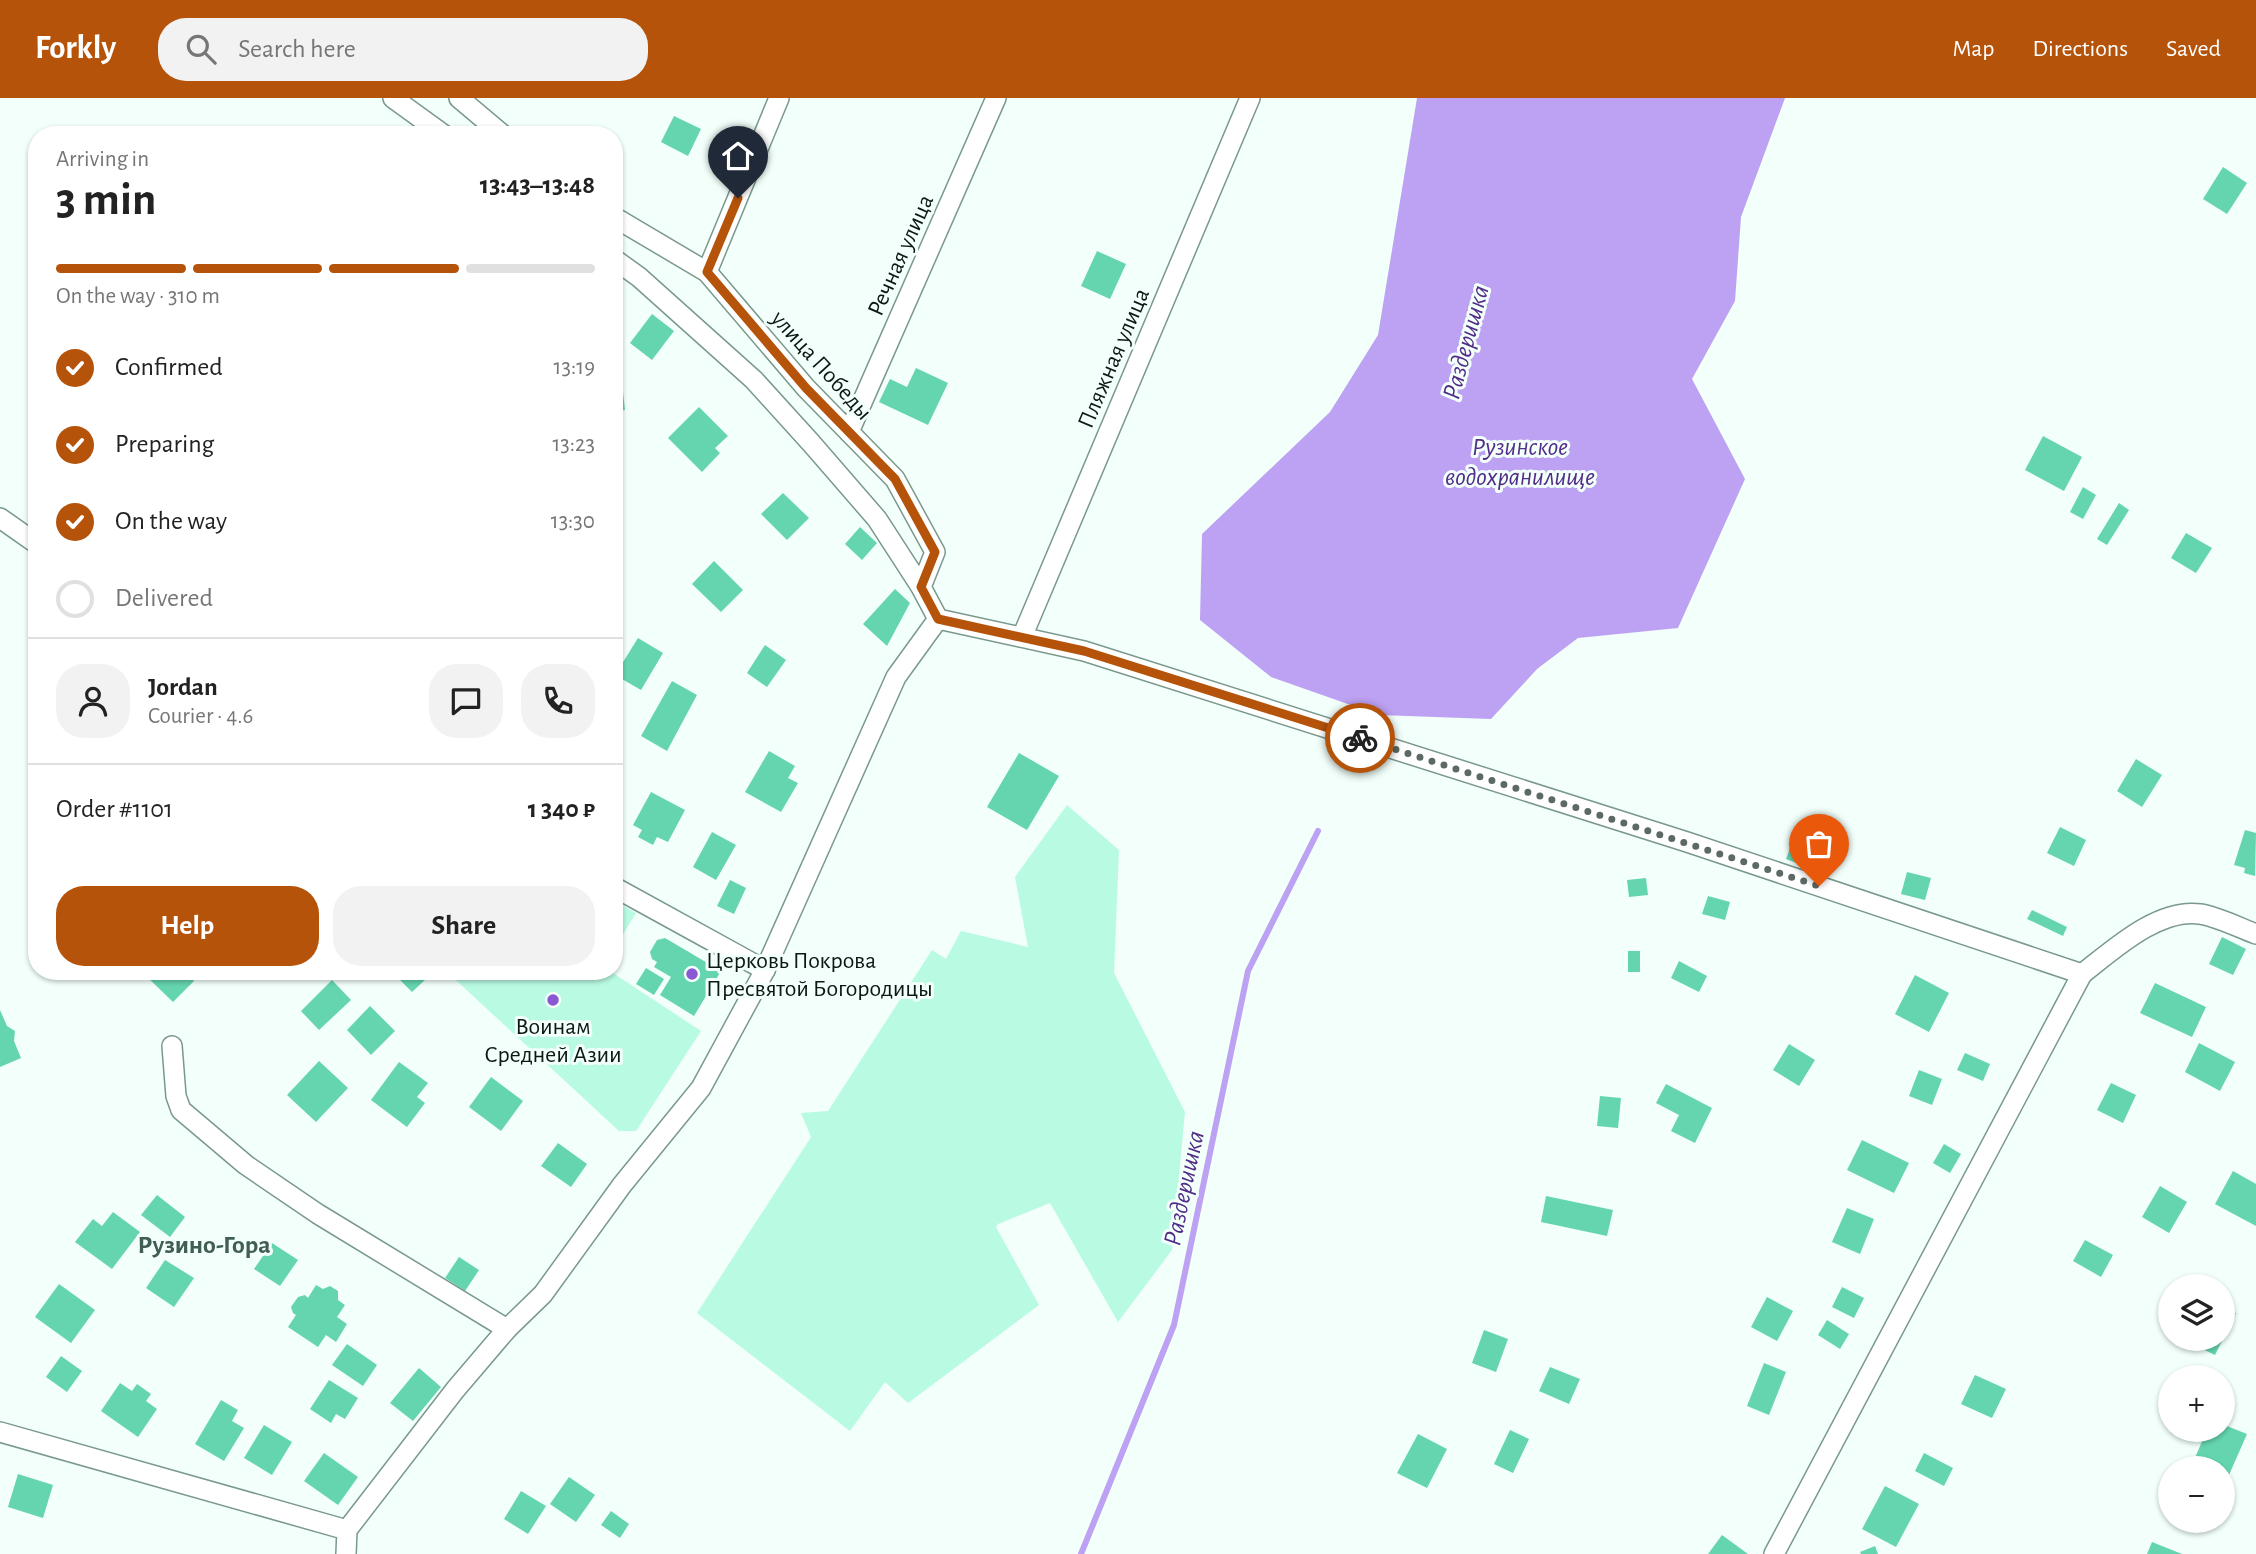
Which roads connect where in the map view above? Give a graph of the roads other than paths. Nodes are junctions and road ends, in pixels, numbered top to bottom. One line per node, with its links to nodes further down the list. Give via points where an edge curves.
1 (393, 98): 6 (street)
2 (459, 98): 7 (street)
3 (779, 98): 10 (street)
4 (996, 98): 11 (street, Речная улица)
5 (1250, 98): 16 (street, Пляжная улица)
6 (432, 126)
7 (492, 126)
8 (623, 222): 10 (street, улица Победы)
9 (623, 265): 14 (street, via 754,380 877,519)
10 (707, 272): 11 (street, улица Победы)
11 (849, 432): 14 (street, улица Победы, via 895,479 935,552)
12 (0, 518): 13 (street)
13 (28, 538)
14 (921, 587): 15 (street)
15 (938, 619): 16 (street); 19 (street, via 896,677)
16 (1022, 638): 20 (street, via 1084,651 1574,806)
17 (623, 892): 19 (street)
18 (2256, 934): 20 (street, via 2200,914 2164,916)
19 (765, 970): 22 (street, via 701,1088 622,1185 543,1294)
20 (2082, 974): 26 (street)
21 (172, 1046): 22 (street, via 181,1110 318,1214)
22 (507, 1329): 24 (street)
23 (0, 1432): 24 (street)
24 (347, 1530): 25 (street)
25 (346, 1554)
26 (1774, 1554)

